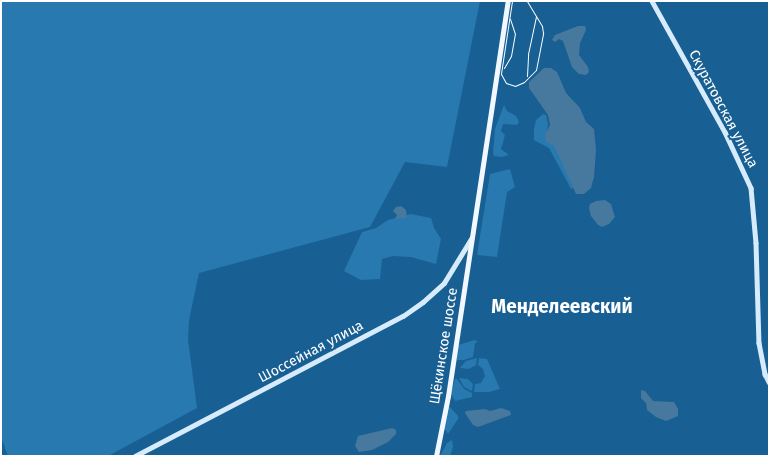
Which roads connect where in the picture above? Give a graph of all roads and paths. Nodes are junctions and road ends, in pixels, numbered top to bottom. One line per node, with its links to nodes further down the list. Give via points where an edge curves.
1 (508, 1): 3 (main road, Щёкинское шоссе)
2 (652, 1): 4 (main road, Скуратовская улица, via 725,132 751,188 759,343)
3 (472, 238): 5 (main road, Шоссейная улица, via 444,283 403,316); 6 (main road, Щёкинское шоссе)
4 (769, 382)
5 (135, 456)
6 (436, 456)

